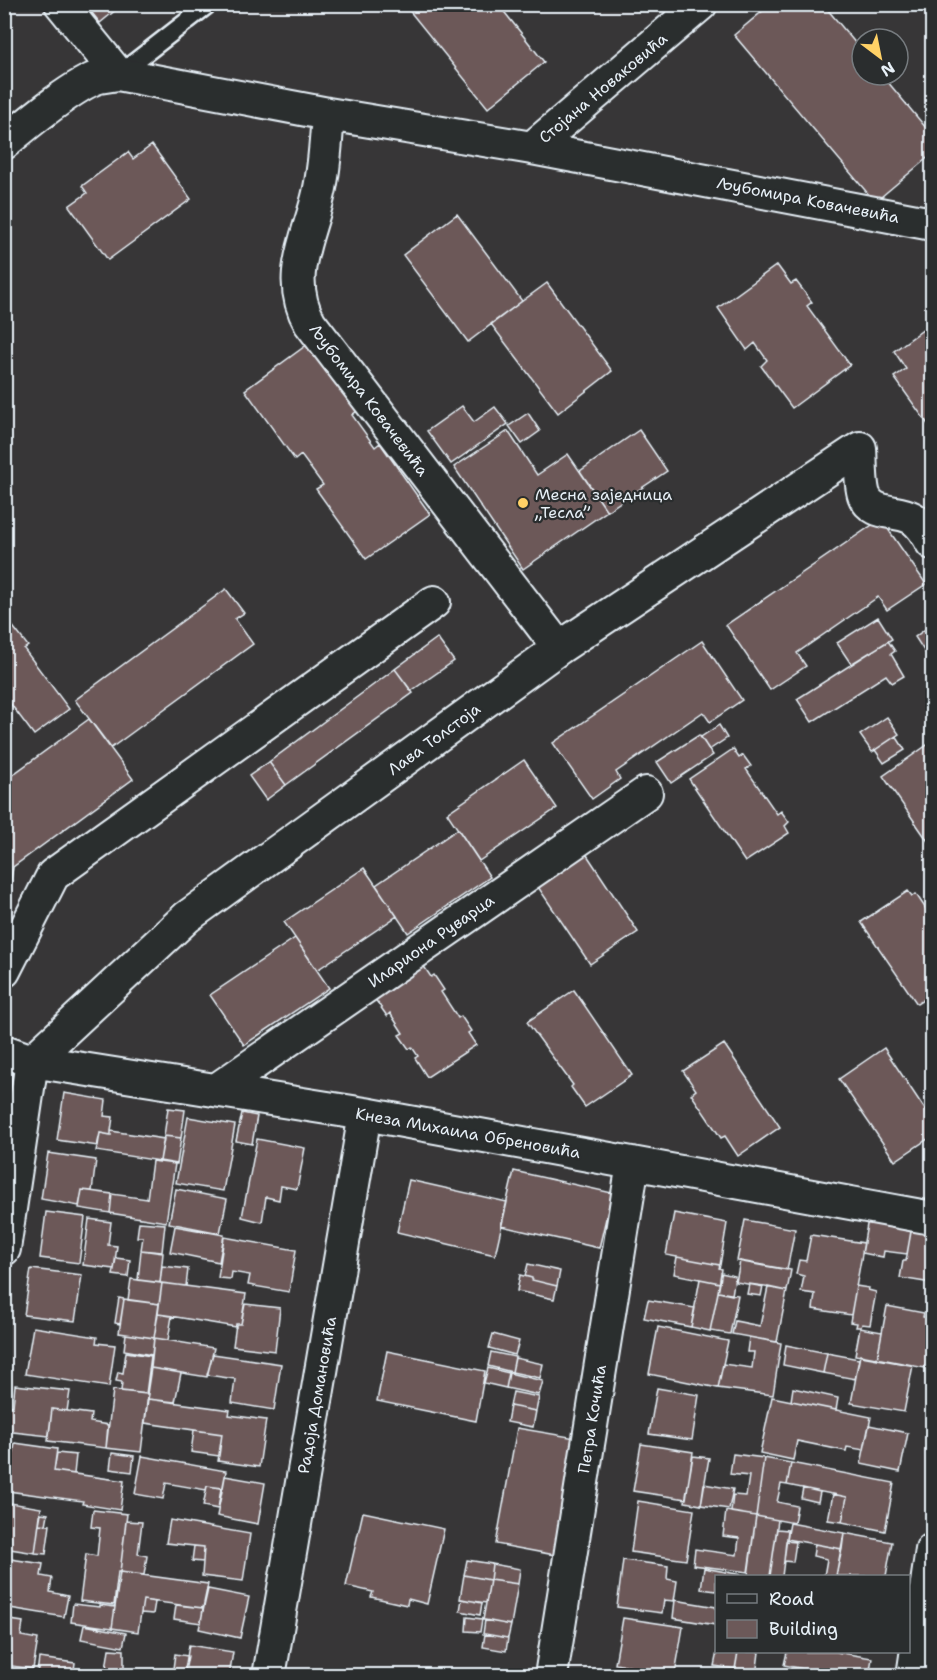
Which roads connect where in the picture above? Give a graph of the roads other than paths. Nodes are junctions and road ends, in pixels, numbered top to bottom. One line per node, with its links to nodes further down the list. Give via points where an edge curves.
1 (61, 4): 4 (street)
2 (209, 4): 4 (lane)
3 (701, 4): 7 (street, Стојана Новаковића)
4 (118, 74): 5 (street, Љубомира Ковачевића); 6 (street, via 97,78 76,89)
5 (328, 114): 7 (street, Љубомира Ковачевића); 11 (street, Љубомира Ковачевића, via 320,190 297,281 302,308)
6 (4, 143)
7 (532, 148): 8 (street, Љубомира Ковачевића)
8 (933, 224)
9 (933, 543): 11 (street, Лава Толстоја, via 914,519 870,505 863,494 860,448)
10 (434, 602): 13 (street, via 53,875)
11 (559, 648): 14 (street, Лава Толстоја, via 187,917)
12 (646, 793): 15 (street, Илариона Руварца)
13 (4, 971)
14 (18, 1056): 15 (street, Кнеза Михаила Обреновића); 19 (street)
15 (216, 1090): 16 (street, Кнеза Михаила Обреновића)
16 (365, 1114): 17 (street, Кнеза Михаила Обреновића); 21 (street, Радоја Домановића)
17 (633, 1163): 18 (street, Кнеза Михаила Обреновића); 22 (street, Петра Кочића)
18 (933, 1218)
19 (4, 1249)
20 (933, 1550): 23 (street)
21 (269, 1676)
22 (551, 1676)
23 (913, 1676)

